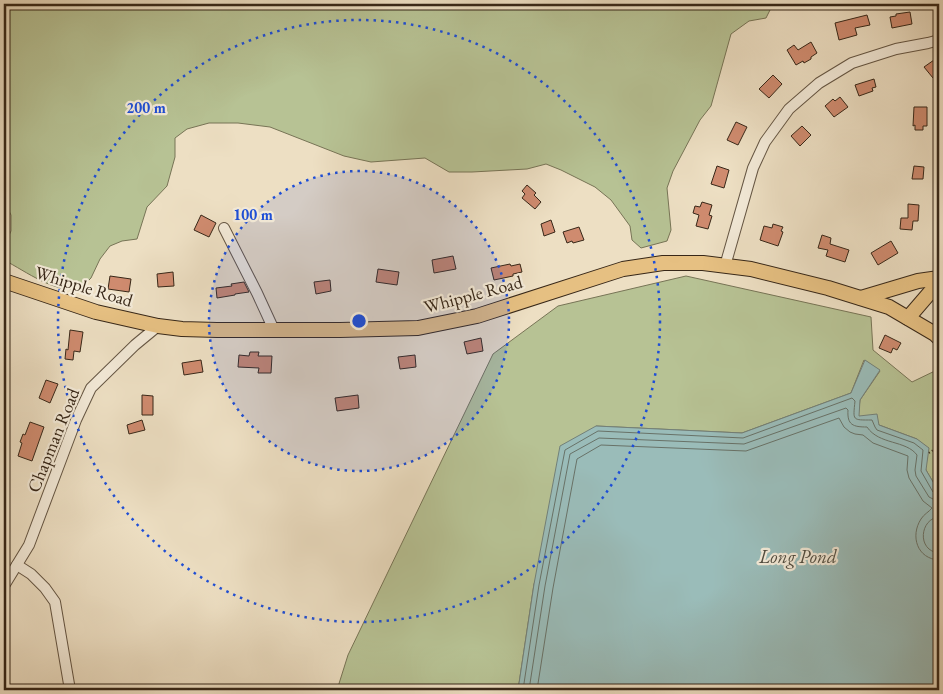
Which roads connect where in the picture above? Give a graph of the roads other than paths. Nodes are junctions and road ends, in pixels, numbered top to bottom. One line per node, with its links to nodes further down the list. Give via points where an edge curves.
1 (939, 40): 3 (street, via 852,63 819,82 789,110 765,142 753,168)
2 (224, 228): 10 (street)
3 (725, 266): 7 (main road, Whipple Road, via 751,269); 10 (main road, Whipple Road, via 662,263 623,269 477,316 418,328)
4 (939, 278): 7 (main road)
5 (4, 281): 9 (main road, Whipple Road, via 96,312)
6 (939, 282): 8 (main road)
7 (861, 298): 8 (main road, Whipple Road, via 889,307)
8 (908, 318): 11 (main road, Whipple Road)
9 (158, 326): 10 (main road, Whipple Road, via 191,330); 12 (street, Chapman Road, via 91,388 29,545)
10 (274, 330)
11 (939, 338)
12 (17, 565): 13 (street, Chapman Road); 14 (street, via 32,574 55,602)
13 (4, 586)
14 (70, 690)

